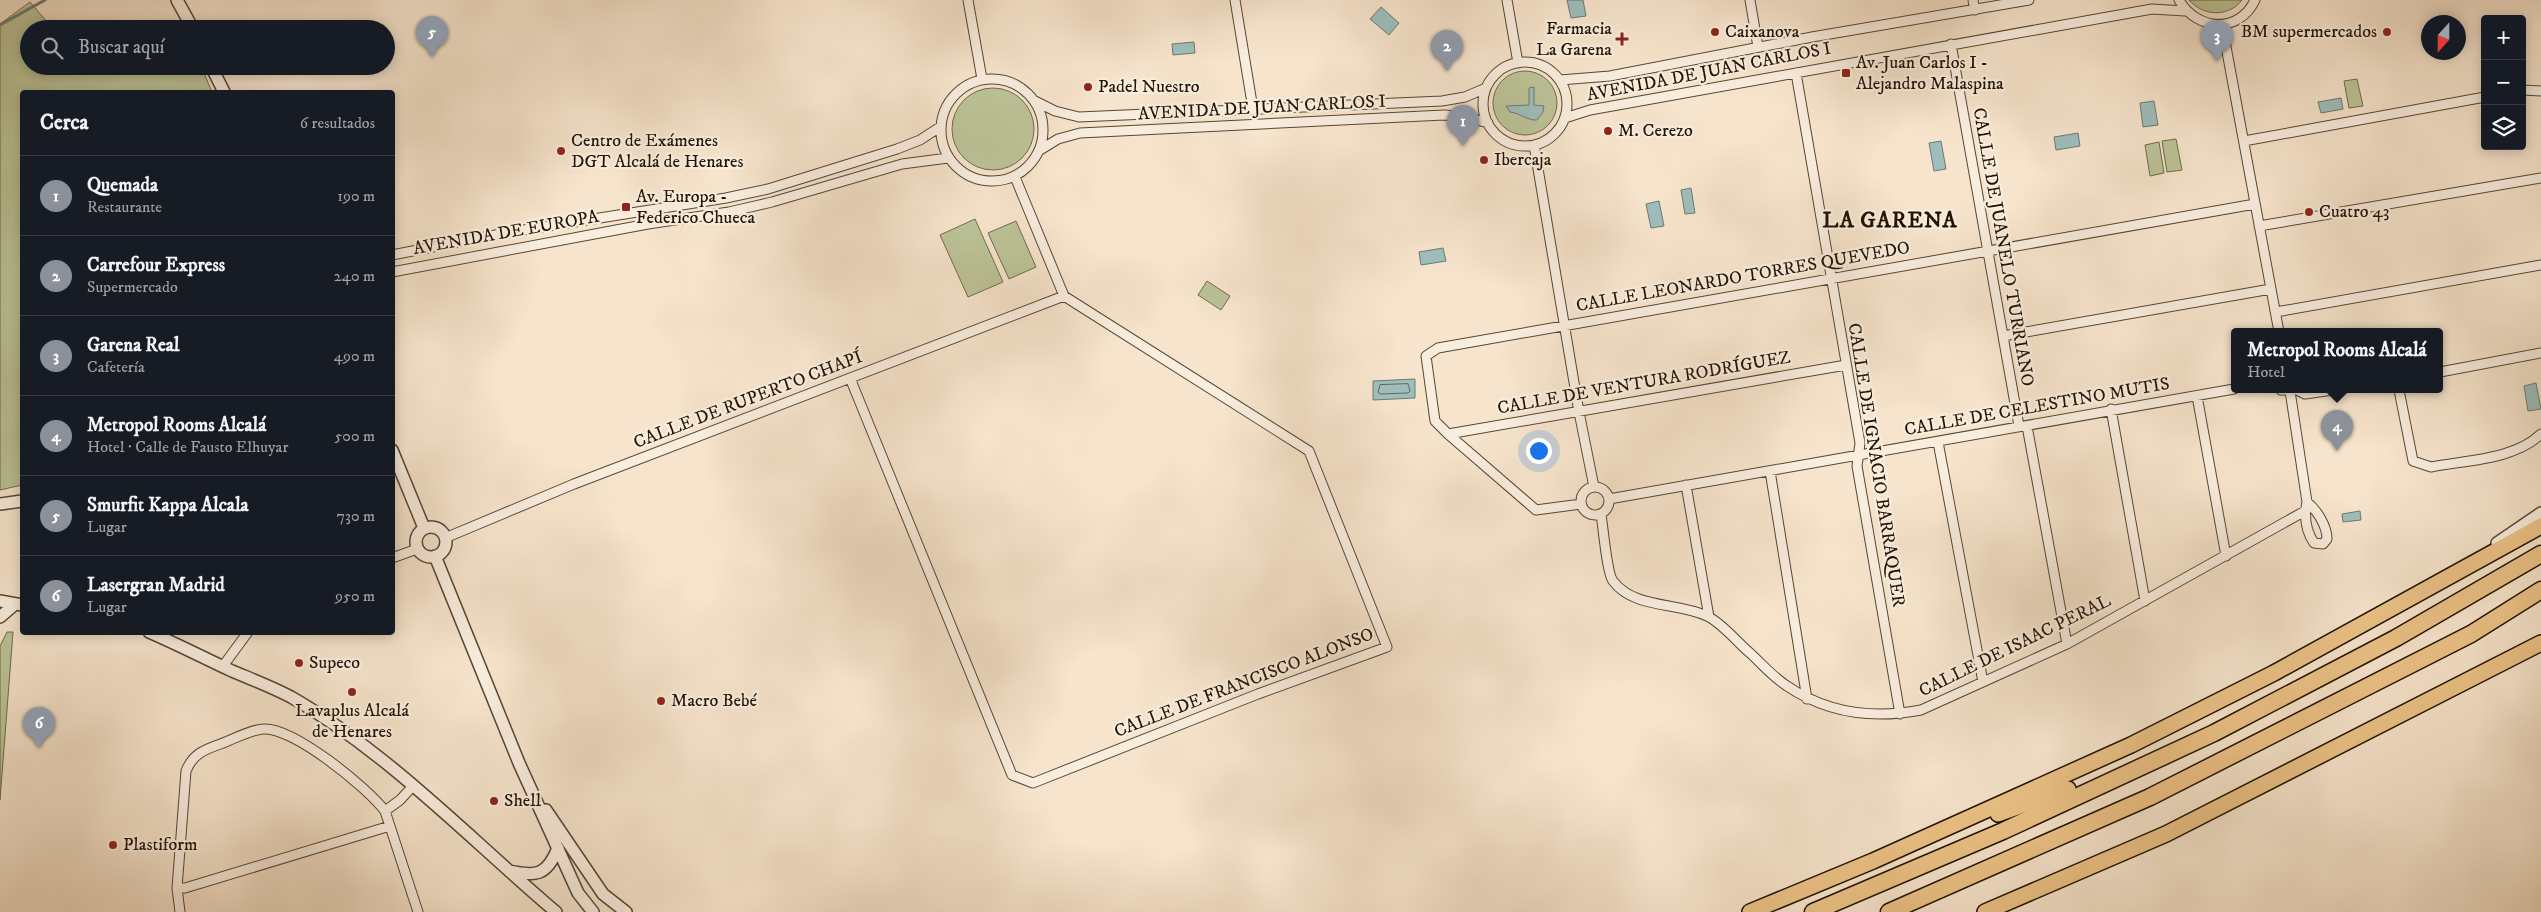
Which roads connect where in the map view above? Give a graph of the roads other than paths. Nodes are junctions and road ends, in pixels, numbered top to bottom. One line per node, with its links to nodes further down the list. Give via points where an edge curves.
1 (177, 0): 12 (street)
2 (968, 0): 19 (street)
3 (1235, 0): 27 (street)
4 (1507, 0): 16 (street)
5 (1750, 0): 15 (street)
6 (1973, 0): 10 (street)
7 (2029, 0): 10 (street, AVENIDA DE JUAN CARLOS I)
8 (2179, 0): 11 (street)
9 (2256, 0): 13 (street, via 2244,15)
10 (1975, 10): 15 (street, AVENIDA DE JUAN CARLOS I)
11 (2185, 11): 13 (street, via 2199,21); 14 (street, AVENIDA DE JUAN CARLOS I, via 2152,9)
12 (188, 20)
13 (2222, 25): 31 (street)
14 (1951, 44): 17 (street, AVENIDA DE JUAN CARLOS I); 39 (street, CALLE DE JUANELO TURRIANO)
15 (1758, 47): 20 (street, AVENIDA DE JUAN CARLOS I, via 1610,76)
16 (1518, 63): 20 (street, via 1542,65); 21 (street, via 1499,72)
17 (1796, 73): 28 (street, AVENIDA DE JUAN CARLOS I, via 1590,110); 43 (street, CALLE DE IGNACIO BARRAQUER)
18 (216, 75): 22 (street)
19 (982, 79): 26 (street, via 1012,82); 30 (street, via 965,86 954,96 944,110)
20 (1560, 80): 28 (street, via 1568,105)
21 (1486, 88): 27 (street, AVENIDA DE JUAN CARLOS I, via 1465,97 1442,101); 29 (street, via 1484,100)
22 (223, 90)
23 (2526, 90): 24 (street)
24 (2541, 91)
25 (2481, 98): 31 (street)
26 (1035, 102): 27 (street, AVENIDA DE JUAN CARLOS I, via 1055,111 1079,116); 33 (street, via 1044,133)
27 (1253, 109)
28 (1565, 118): 32 (street, via 1558,131)
29 (1488, 123): 32 (street, via 1507,142); 33 (street, AVENIDA DE JUAN CARLOS I, via 1444,115 1080,133)
30 (940, 127): 34 (street); 40 (street, AVENIDA DE EUROPA, via 896,150 768,189)
31 (2244, 141): 37 (street)
32 (1534, 146): 47 (street)
33 (1040, 150): 35 (street, via 1030,165)
34 (948, 158): 35 (street, via 971,177 1000,181); 42 (street, AVENIDA DE EUROPA, via 902,164 729,212)
35 (1015, 176): 45 (street)
36 (2541, 178): 38 (street)
37 (2255, 204): 38 (street); 39 (street, CALLE LEONARDO TORRES QUEVEDO)
38 (2259, 226): 44 (street)
39 (1987, 251): 43 (street, CALLE LEONARDO TORRES QUEVEDO); 49 (street, CALLE DE JUANELO TURRIANO)
40 (395, 254)
41 (2541, 265): 46 (street)
42 (395, 271)
43 (1830, 279): 47 (street, CALLE LEONARDO TORRES QUEVEDO); 51 (street, CALLE DE IGNACIO BARRAQUER)
44 (2271, 289): 46 (street); 49 (street)
45 (1064, 296): 53 (street, CALLE DE RUPERTO CHAPÍ); 53 (street, CALLE DE FRANCISCO ALONSO, via 1309,451 1387,646 1033,783 1012,775)
46 (2276, 312): 48 (street)
47 (1564, 324): 59 (street); 61 (street, CALLE LEONARDO TORRES QUEVEDO, via 1438,348 1426,356 1435,421)
48 (2278, 328)
49 (2003, 336): 60 (street, CALLE DE JUANELO TURRIANO)
50 (2541, 353): 52 (street)
51 (1846, 364): 59 (street, CALLE DE VENTURA RODRÍGUEZ); 64 (street, CALLE DE IGNACIO BARRAQUER, via 1860,443)
52 (2443, 371)
53 (850, 378): 79 (street, CALLE DE RUPERTO CHAPÍ, via 574,484)
54 (2231, 390): 57 (street, CALLE DE CELESTINO MUTIS)
55 (2290, 393): 71 (street)
56 (2400, 393): 62 (street, via 2413,462 2422,466 2516,451)
57 (2197, 396): 58 (street, CALLE DE CELESTINO MUTIS); 83 (street)
58 (2112, 409): 60 (street, CALLE DE CELESTINO MUTIS); 88 (street)
59 (1579, 412): 61 (street, CALLE DE VENTURA RODRÍGUEZ); 68 (street)
60 (2023, 426): 63 (street, CALLE DE CELESTINO MUTIS); 97 (street, CALLE DE JUANELO TURRIANO)
61 (1448, 434): 73 (street, via 1536,510)
62 (2541, 434)
63 (1938, 442): 64 (street, CALLE DE CELESTINO MUTIS); 100 (street)
64 (1858, 455): 66 (street, CALLE DE CELESTINO MUTIS); 102 (street, CALLE DE IGNACIO BARRAQUER, via 1857,466)
65 (395, 457): 78 (street)
66 (1770, 471): 67 (street, CALLE DE CELESTINO MUTIS); 101 (street)
67 (1686, 485): 69 (street, CALLE DE CELESTINO MUTIS); 91 (street)
68 (1594, 487): 69 (street, via 1606,492); 73 (street, via 1582,498)
69 (1610, 499): 76 (street, via 1608,508)
70 (20, 501): 72 (street)
71 (2307, 502): 74 (street); 74 (street, via 2327,532 2328,539 2323,544 2314,543 2309,534)
72 (0, 504)
73 (1582, 504): 76 (street, via 1591,515)
74 (2305, 511): 83 (street, CALLE DE ISAAC PERAL)
75 (2541, 513): 85 (street)
76 (1601, 514): 91 (street, CALLE DE ISAAC PERAL, via 1611,580 1627,595 1683,607)
77 (2541, 526): 85 (highway)
78 (424, 528): 79 (street, via 437,528); 80 (street, via 416,536)
79 (445, 538): 82 (street, via 444,549)
80 (417, 549): 82 (street, via 425,556); 84 (street)
81 (2541, 554): 95 (highway)
82 (435, 556): 105 (street)
83 (2226, 556): 88 (street, CALLE DE ISAAC PERAL)
84 (395, 557)
85 (2441, 582): 109 (highway, via 2274,673 2131,745)
86 (2541, 590): 119 (highway, via 2471,634 2159,793)
87 (0, 601): 89 (street)
88 (2145, 601): 97 (street, CALLE DE ISAAC PERAL)
89 (18, 605): 90 (street)
90 (0, 617)
91 (1709, 617): 101 (street, CALLE DE ISAAC PERAL, via 1785,685)
92 (156, 635): 98 (street)
93 (246, 635): 98 (street)
94 (2541, 636): 99 (highway)
95 (2396, 638): 104 (highway, via 2321,664 2201,727); 118 (highway, via 2205,737 2003,831)
96 (2541, 642): 99 (highway)
97 (2067, 644): 100 (street, CALLE DE ISAAC PERAL)
98 (223, 666): 103 (street, via 290,697 353,738)
99 (2485, 671): 120 (highway, via 2166,834)
100 (1983, 682): 102 (street, CALLE DE ISAAC PERAL, via 1921,710)
101 (1807, 699): 102 (street, CALLE DE ISAAC PERAL, via 1866,715)
102 (1900, 714)
103 (413, 786): 106 (street); 110 (street)
104 (2068, 789): 109 (highway)
105 (532, 790): 108 (street); 116 (street, via 603,894)
106 (385, 811): 107 (street); 111 (street, via 357,784 294,737 264,729 253,731 205,750 190,761 186,772)
107 (390, 826): 111 (street); 113 (street)
108 (558, 848): 110 (street, via 552,863 544,871 524,874); 115 (street, via 578,894)
109 (1873, 861): 117 (highway)
110 (508, 871): 114 (street)
111 (177, 888): 112 (street)
112 (180, 912)
113 (418, 912)
114 (556, 912)
115 (593, 912)
116 (626, 912)
117 (1750, 912)
118 (1813, 912)
119 (1889, 912)
120 (1984, 912)

